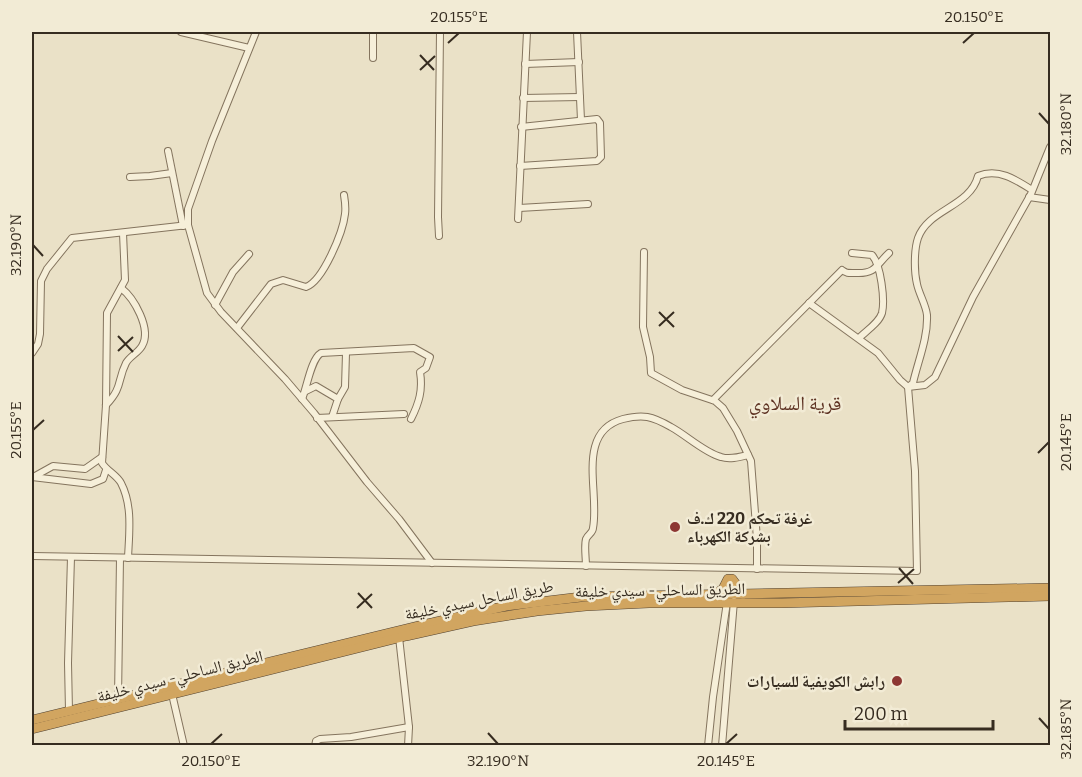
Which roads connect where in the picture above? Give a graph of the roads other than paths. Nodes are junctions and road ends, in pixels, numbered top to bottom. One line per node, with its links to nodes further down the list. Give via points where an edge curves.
1 (181, 32): 7 (street)
2 (256, 32): 7 (street)
3 (373, 32): 8 (street)
4 (440, 32): 29 (street)
5 (527, 32): 10 (street)
6 (578, 32): 9 (street)
7 (249, 48): 27 (street, via 192,195)
8 (373, 58)
9 (579, 62): 10 (street); 11 (street)
10 (525, 64): 12 (street)
11 (580, 97): 12 (street); 13 (street)
12 (524, 99): 14 (street)
13 (581, 120): 14 (street); 17 (street, via 598,120 599,160)
14 (521, 127): 17 (street)
15 (1050, 147): 20 (street)
16 (168, 151): 18 (street)
17 (520, 166): 25 (street)
18 (172, 173): 19 (street); 27 (street)
19 (130, 177)
20 (1032, 190): 22 (street); 42 (street, via 1008,176 989,172 978,176 961,200 926,225 918,238 916,261 916,282 927,314 924,344 913,383)
21 (344, 195): 38 (street, via 340,233 315,282 306,287 282,280 272,284)
22 (1029, 197): 23 (street); 42 (street, via 973,297 936,377 925,385)
23 (1050, 200)
24 (588, 204): 25 (street)
25 (519, 208): 26 (street)
26 (518, 219)
27 (186, 225): 28 (street); 37 (street, via 207,293)
28 (123, 233): 35 (street, via 125,280); 41 (street, via 72,238 47,269 41,281 40,334)
29 (440, 236)
30 (644, 252): 46 (street, via 643,327 651,373 682,390)
31 (852, 253): 34 (street, via 872,255)
32 (889, 253): 34 (street)
33 (249, 254): 37 (street, via 232,272)
34 (877, 266): 36 (street, via 867,274 842,270); 39 (street, via 883,291 882,313)
35 (121, 288): 47 (street, via 107,313); 47 (street, via 140,314 144,341 128,360 119,387)
36 (809, 303): 39 (street); 46 (street)
37 (215, 305): 38 (street)
38 (237, 328): 44 (street)
39 (859, 338): 42 (street)
40 (346, 352): 43 (street, via 318,355); 45 (street, via 345,387); 51 (street, via 414,348 430,357 420,372 420,396)
41 (32, 353)
42 (908, 387): 62 (street, via 917,571)
43 (305, 391): 44 (street); 45 (street, via 316,386)
44 (302, 399): 50 (street)
45 (338, 399): 49 (street)
46 (713, 400): 52 (street, via 728,415)
47 (106, 405): 53 (street)
48 (404, 414): 49 (street)
49 (332, 417): 50 (street)
50 (317, 418): 60 (street)
51 (411, 419)
52 (748, 455): 61 (street, via 722,458 646,416 607,426 595,442 592,454 593,529 586,539); 62 (street, via 754,485)
53 (102, 457): 54 (street); 55 (street, via 85,469 53,466)
54 (106, 470): 55 (street, via 100,481 91,484); 59 (street, via 120,481 125,496 130,522)
55 (32, 477)
56 (32, 556): 57 (street)
57 (71, 557): 58 (street); 71 (street)
58 (120, 558): 59 (street); 70 (street)
59 (128, 558): 60 (street)
60 (432, 563): 61 (street)
61 (586, 566): 63 (street)
62 (757, 569): 63 (street)
63 (729, 575): 65 (highway, via 726,585); 67 (highway); 67 (street)
64 (1050, 588): 67 (highway, طريق الساحل سيدي خليفة)
65 (716, 594): 67 (highway, طريق الساحل سيدي خليفة); 70 (highway, طريق الساحل سيدي خليفة, via 581,597 506,606)
66 (1050, 596): 67 (highway, الطريق الساحلي- سيدي خليفة)
67 (733, 598): 68 (highway, الطريق الساحلي- سيدي خليفة, via 516,614); 82 (street, via 712,697); 83 (street)
68 (399, 638): 69 (highway, الطريق الساحلي- سيدي خليفة); 73 (street)
69 (172, 694): 74 (highway, الطريق الساحلي- سيدي خليفة); 77 (street)
70 (118, 699): 71 (highway, طريق الساحل سيدي خليفة)
71 (69, 711): 72 (highway, طريق الساحل سيدي خليفة)
72 (32, 720)
73 (408, 727): 75 (street); 81 (street)
74 (32, 729)
75 (351, 736): 76 (street); 80 (street)
76 (334, 737): 78 (street, via 318,739); 79 (street)
77 (183, 744)
78 (315, 746)
79 (334, 746)
80 (351, 746)
81 (408, 746)
82 (708, 746)
83 (722, 746)

